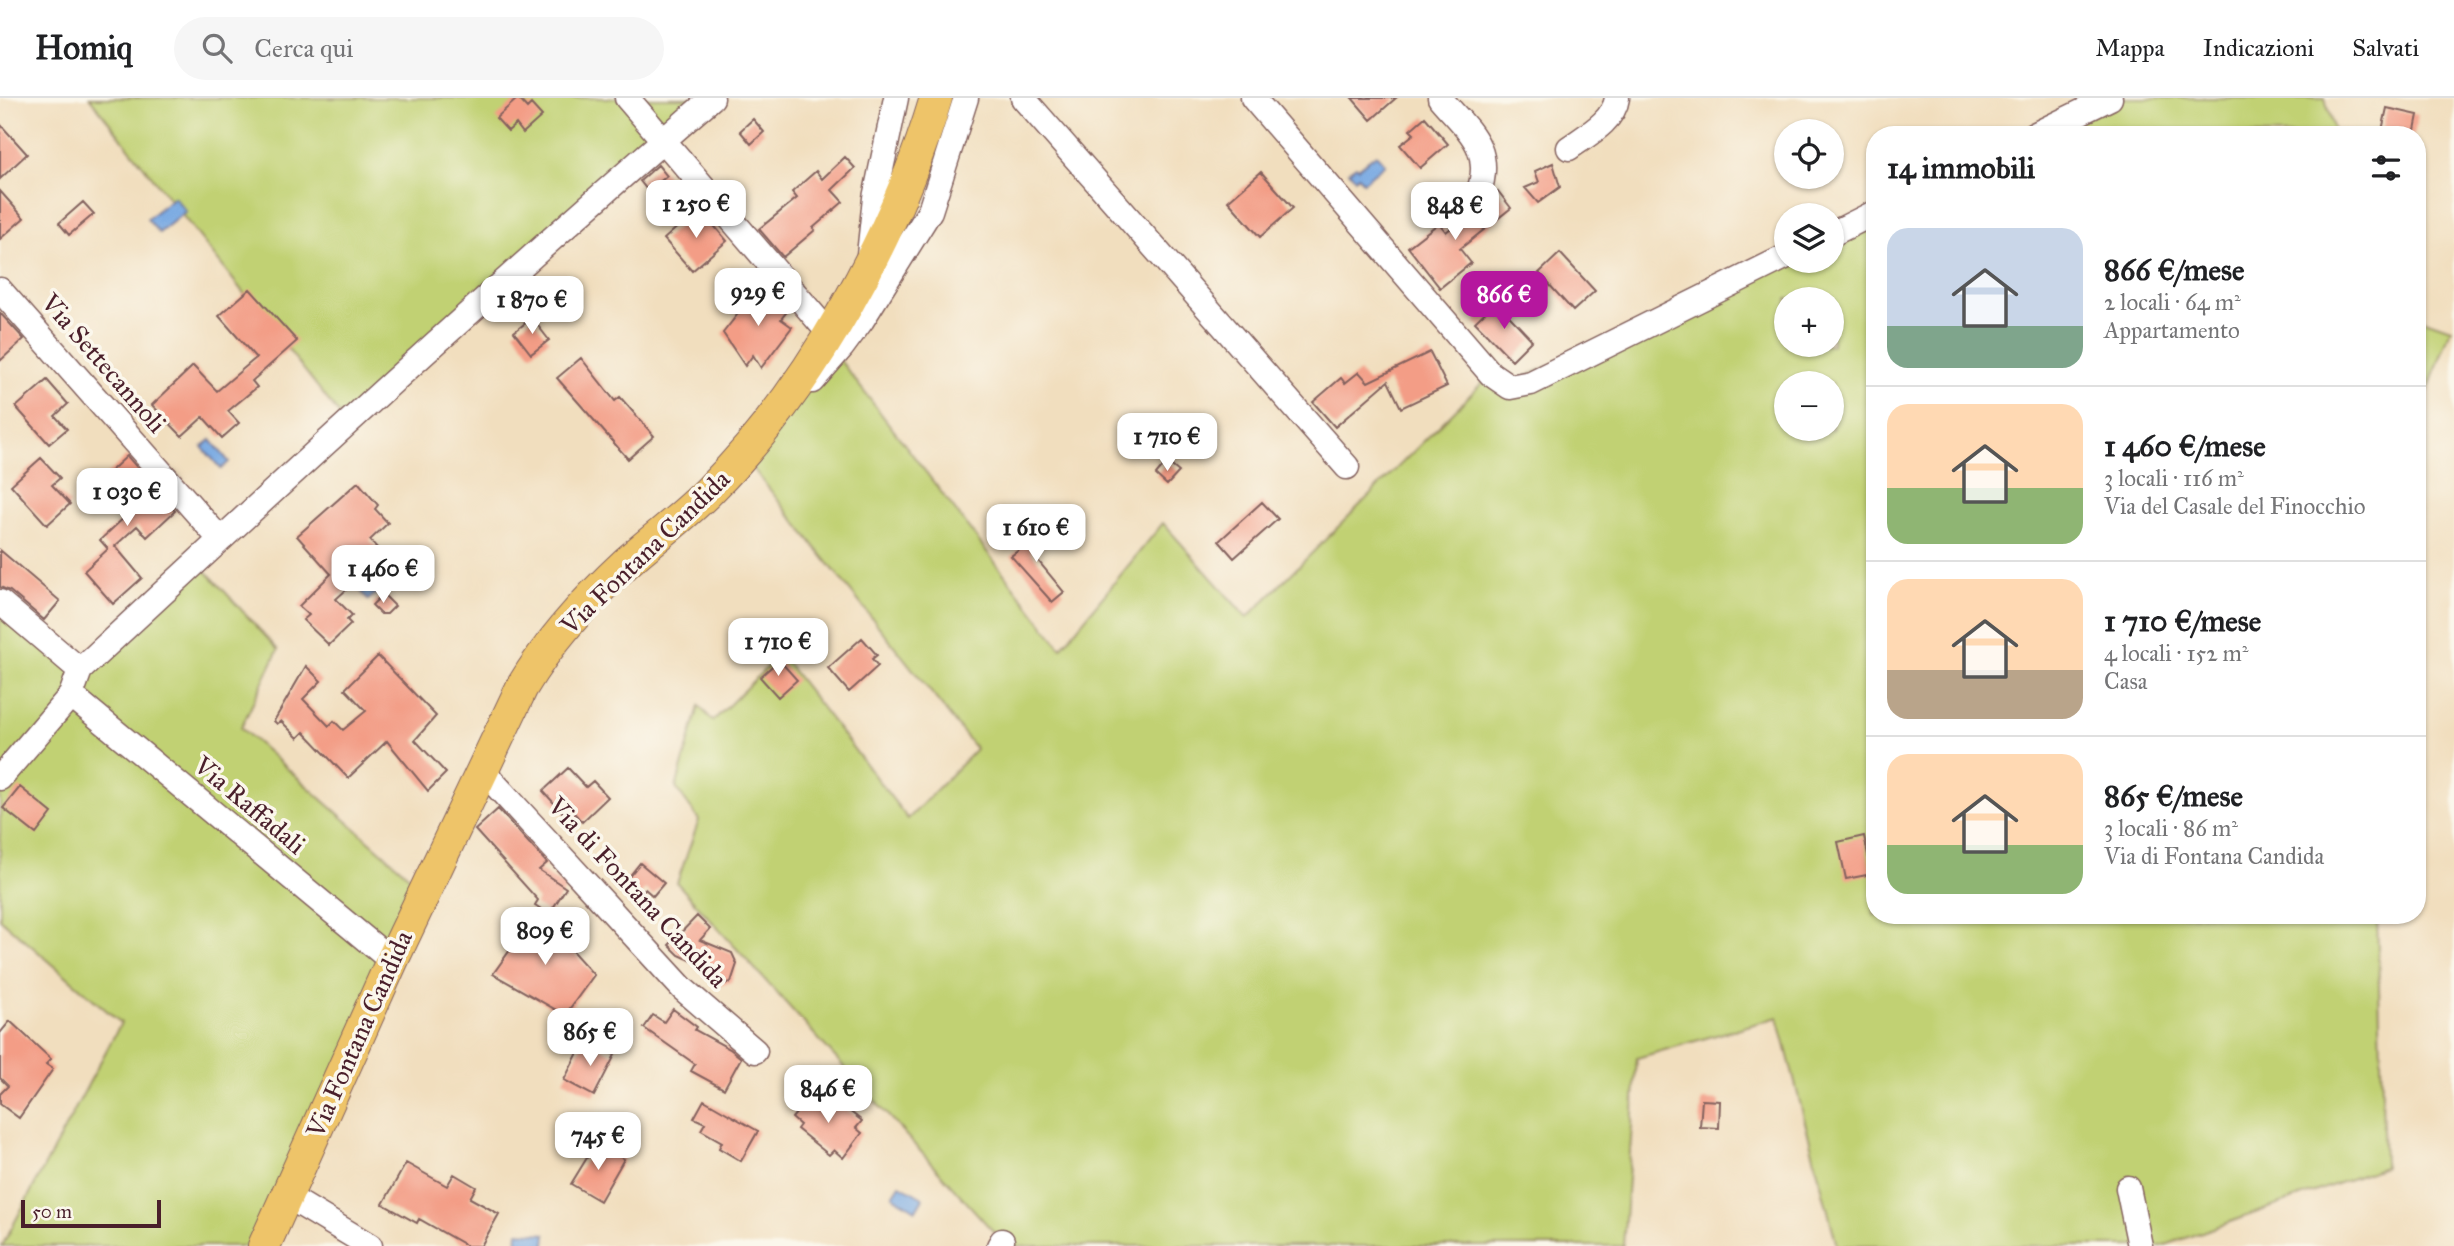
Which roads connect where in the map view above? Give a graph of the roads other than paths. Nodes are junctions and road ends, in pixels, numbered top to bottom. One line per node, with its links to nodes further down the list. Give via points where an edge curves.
1 (627, 98): 12 (street)
2 (712, 98): 12 (street)
3 (896, 98): 18 (street, via 875,198)
4 (936, 98): 18 (main road, Via Fontana Candida, via 916,157)
5 (966, 98): 21 (street, via 927,217 853,334)
6 (1023, 98): 22 (street)
7 (1252, 98): 17 (street, via 1491,374 1510,387 1531,383)
8 (1440, 98): 14 (street, via 1481,149 1484,172)
9 (1617, 98): 13 (street, via 1606,120)
10 (2110, 98): 11 (street)
11 (2052, 126)
12 (664, 139): 20 (street); 23 (street)
13 (1569, 148)
14 (1478, 194)
15 (1866, 217): 16 (street)
16 (1844, 228)
17 (1774, 262)
18 (868, 266): 20 (main road, Via Fontana Candida)
19 (0, 290): 23 (street, Via Settecannoli)
20 (829, 333): 21 (main road, Via Fontana Candida)
21 (787, 402): 27 (main road, Via Fontana Candida, via 714,487 628,561 569,622 522,687)
22 (1347, 467)
23 (220, 539): 25 (street)
24 (0, 602): 25 (street)
25 (80, 670): 26 (street)
26 (71, 695): 28 (street); 29 (street, Via Raffadali)
27 (482, 770): 29 (main road, Via Fontana Candida); 30 (street, Via di Fontana Candida, via 683,989)
28 (0, 778)
29 (391, 961): 32 (main road, Via Fontana Candida)
30 (755, 1051)
31 (2128, 1188): 35 (street)
32 (287, 1196): 33 (main road, Via Fontana Candida); 34 (street)
33 (264, 1246)
34 (370, 1246)
35 (2140, 1246)

